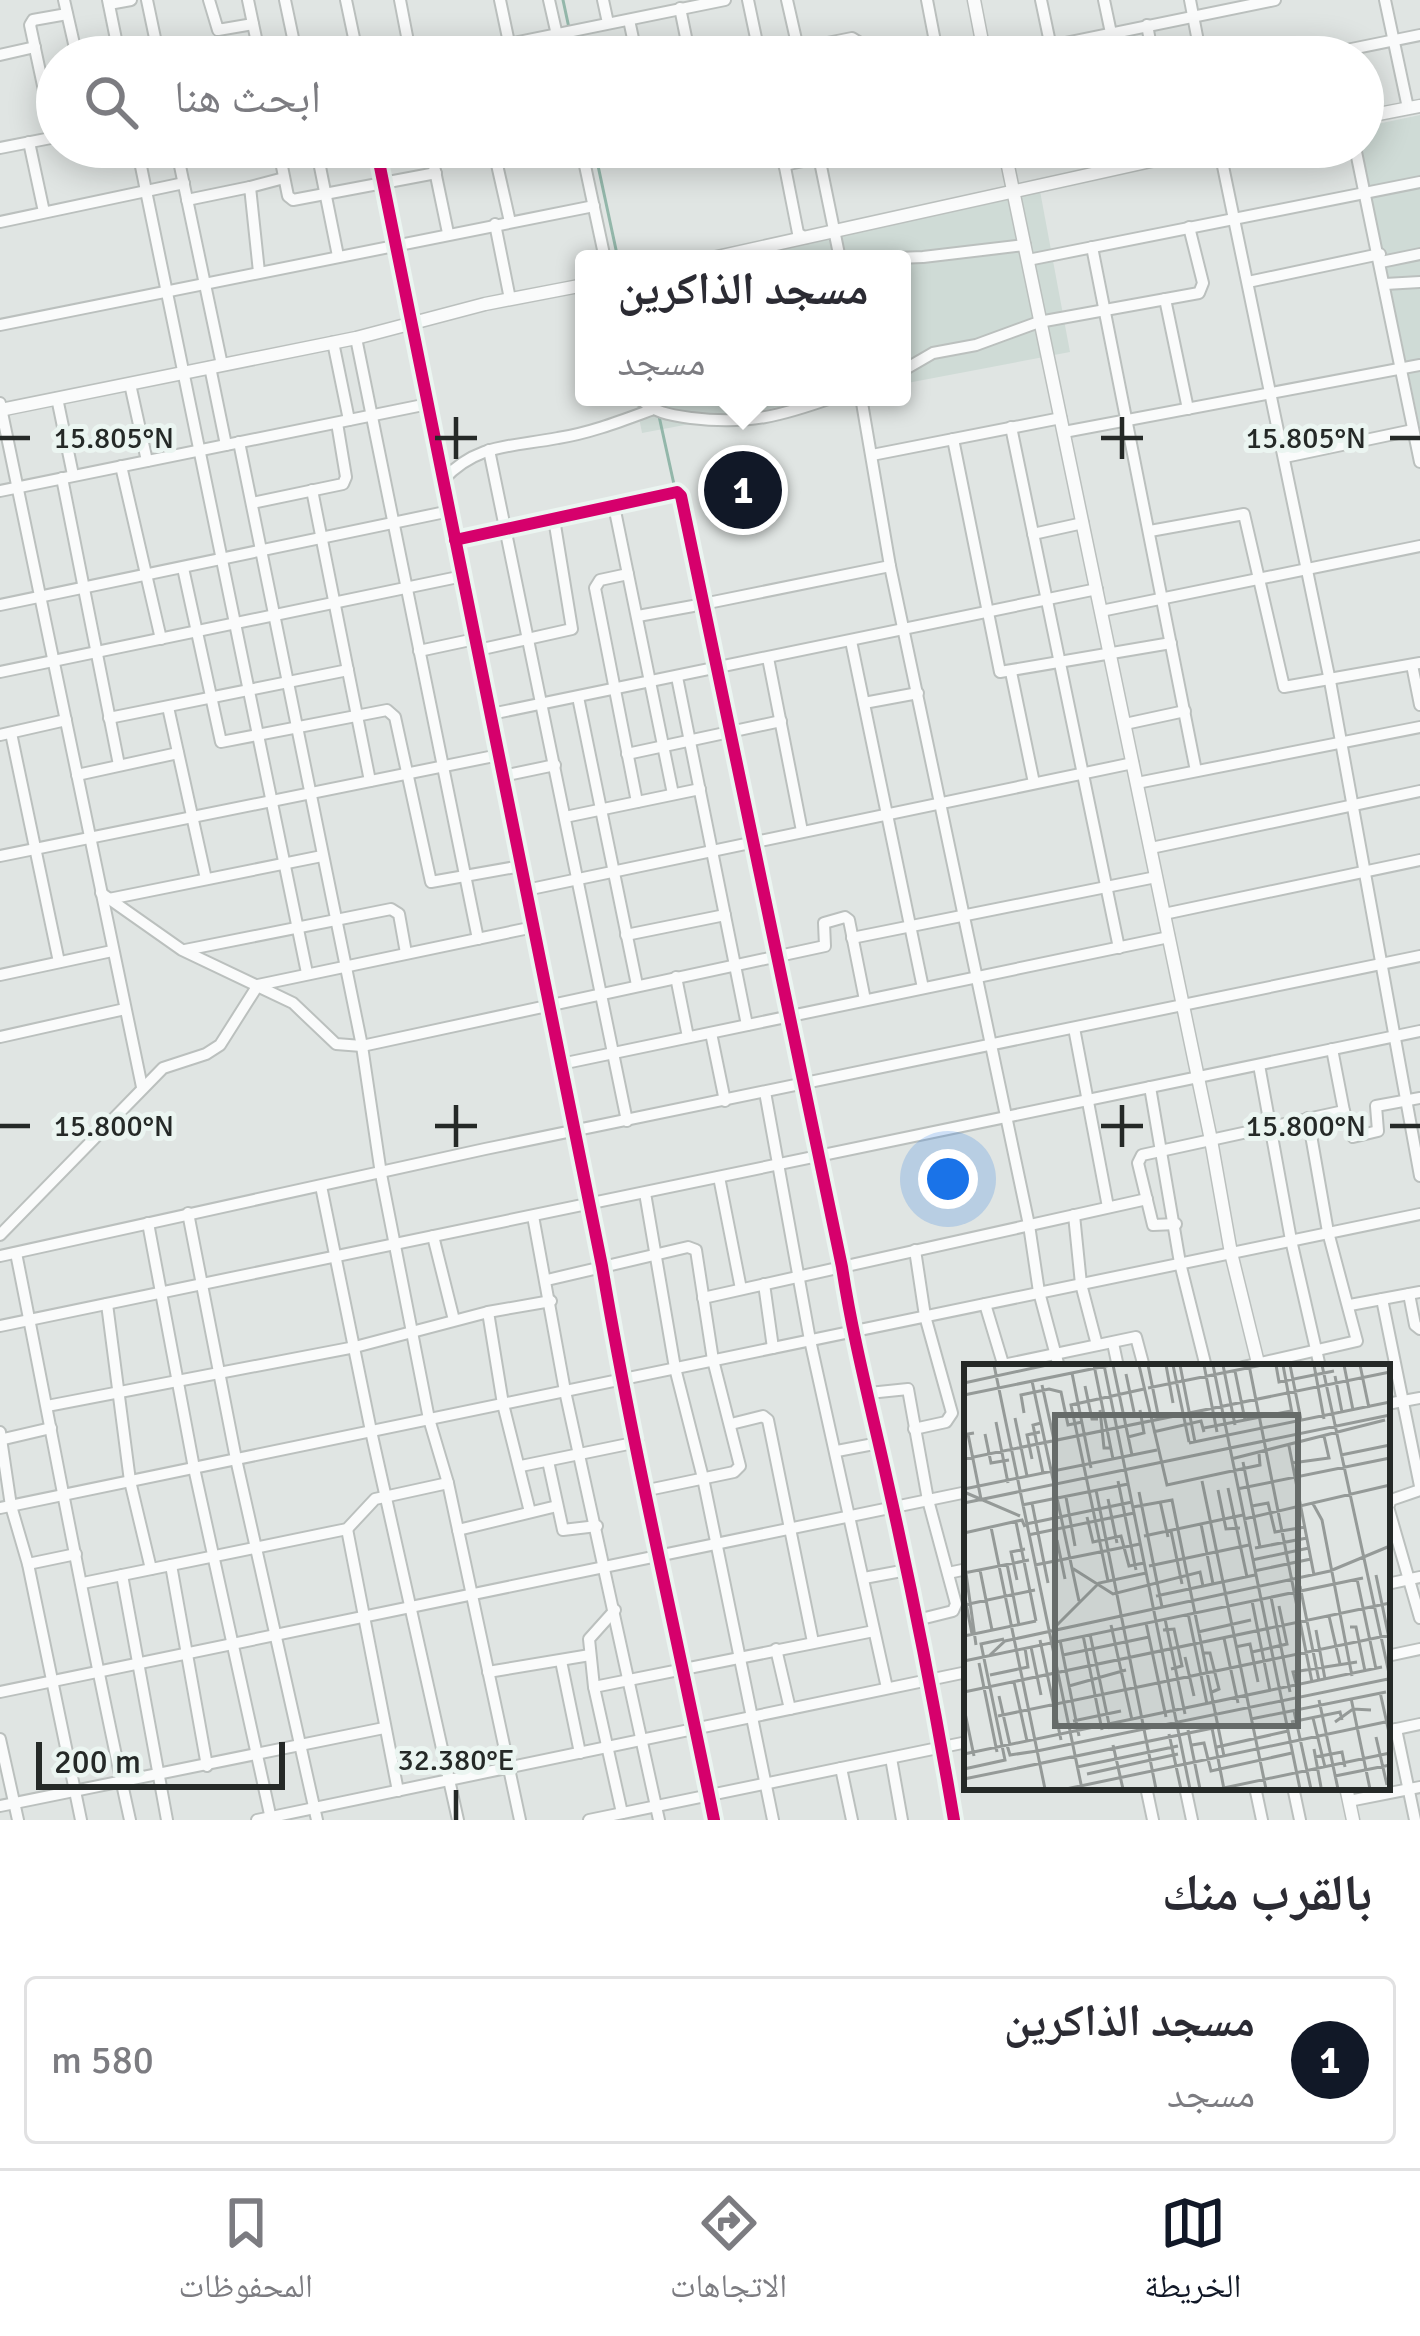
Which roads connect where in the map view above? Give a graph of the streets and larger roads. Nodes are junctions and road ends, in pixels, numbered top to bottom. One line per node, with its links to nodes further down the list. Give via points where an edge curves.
1 (131, 0): 21 (street)
2 (148, 0): 34 (street)
3 (209, 0): 28 (street, via 218,30)
4 (248, 0): 28 (street)
5 (285, 0): 36 (street)
6 (346, 0): 37 (street)
7 (400, 0): 38 (street)
8 (500, 0): 39 (street)
9 (549, 0): 31 (street)
10 (604, 0): 27 (street)
11 (725, 0): 24 (street)
12 (748, 0): 43 (street)
13 (787, 0): 44 (street)
14 (927, 0): 45 (street)
15 (974, 0): 46 (street)
16 (1041, 0): 47 (street)
17 (1104, 0): 30 (street)
18 (1190, 0): 25 (street)
19 (1275, 0): 25 (street)
20 (1385, 0): 51 (street)
21 (108, 2): 33 (street)
22 (65, 7): 53 (street, via 31,22)
23 (657, 7): 24 (street); 26 (street)
24 (680, 8): 42 (street)
25 (1193, 16): 29 (street); 50 (street)
26 (629, 20): 27 (street); 41 (street)
27 (608, 23): 31 (street)
28 (253, 24): 35 (street)
29 (1147, 26): 30 (street); 49 (street)
30 (1111, 33): 48 (street)
31 (557, 34): 40 (street)
32 (1420, 35): 51 (street)
33 (115, 36)
34 (155, 36)
35 (256, 36)
36 (293, 36)
37 (354, 36)
38 (407, 36)
39 (508, 36)
40 (552, 36)
41 (633, 36)
42 (686, 36)
43 (755, 36)
44 (795, 36)
45 (934, 36)
46 (981, 36)
47 (1049, 36)
48 (1101, 36)
49 (1149, 36)
50 (1197, 36)
51 (1393, 40): 52 (street); 56 (street)
52 (1384, 42)
53 (35, 47): 54 (street); 55 (street)
54 (36, 51)
55 (0, 55)
56 (1414, 107): 57 (street)
57 (1384, 112)
58 (36, 141): 59 (street)
59 (29, 142): 60 (street); 89 (street)
60 (0, 148)
61 (141, 168): 83 (street)
62 (181, 168): 78 (street)
63 (282, 168): 76 (street)
64 (320, 168): 85 (street)
65 (379, 168): 79 (street)
66 (435, 168): 75 (street)
67 (497, 168): 92 (street)
68 (586, 168): 88 (street)
69 (785, 168): 97 (street)
70 (821, 168): 95 (street)
71 (1009, 168): 82 (street)
72 (1112, 168): 82 (street)
73 (1221, 168): 90 (street)
74 (1360, 168): 84 (street)
75 (436, 173): 79 (street); 96 (street)
76 (284, 178): 81 (street); 85 (street, via 293,200)
77 (1420, 182): 80 (street)
78 (184, 183): 83 (street); 87 (street)
79 (382, 184): 85 (street); 98 (street)
80 (1396, 186): 84 (street); 86 (street)
81 (250, 187): 87 (street); 109 (street)
82 (1013, 188): 95 (street); 99 (street)
83 (146, 191): 89 (street); 115 (street)
84 (1366, 191): 90 (street); 107 (street)
85 (326, 194): 105 (street)
86 (1420, 196)
87 (187, 200): 112 (street)
88 (594, 206): 92 (street); 101 (street)
89 (44, 212): 91 (street)
90 (1233, 218): 94 (street); 110 (street)
91 (0, 222)
92 (509, 222): 93 (street)
93 (495, 224): 96 (street); 116 (street)
94 (1189, 227): 100 (street); 117 (street, via 1203,289)
95 (833, 231): 97 (street); 103 (street)
96 (448, 233): 98 (street)
97 (805, 238): 102 (street)
98 (396, 244): 105 (street); 121 (street)
99 (1025, 244): 106 (street); 108 (street)
100 (1092, 247): 108 (street); 118 (street)
101 (603, 250)
102 (750, 250)
103 (837, 250)
104 (1420, 254): 107 (street)
105 (338, 256): 109 (street)
106 (911, 257)
107 (1381, 258): 110 (street); 113 (street)
108 (1028, 260): 119 (street)
109 (259, 272): 112 (street)
110 (1248, 282): 130 (street)
111 (1420, 282): 113 (street)
112 (203, 284): 115 (street); 126 (street)
113 (1385, 284): 127 (street)
114 (575, 287): 116 (street)
115 (167, 291): 120 (street); 128 (street)
116 (510, 299): 121 (street)
117 (1165, 299): 118 (street); 137 (street)
118 (1104, 311): 119 (street); 140 (street)
119 (1039, 322): 124 (street); 142 (street)
120 (0, 326)
121 (412, 326): 122 (street); 132 (street)
122 (356, 338): 123 (street); 139 (street)
123 (333, 342): 126 (street); 141 (street)
124 (911, 365)
125 (1420, 365): 127 (street)
126 (216, 366): 128 (street); 146 (street)
127 (1402, 368): 130 (street); 144 (street)
128 (184, 372): 129 (street); 147 (street)
129 (130, 384): 131 (street); 151 (street)
130 (1272, 394): 137 (street); 150 (street)
131 (57, 398): 136 (street); 154 (street)
132 (428, 404): 139 (street); 155 (street)
133 (647, 406): 138 (street)
134 (808, 406): 138 (street, via 741,423)
135 (864, 406): 149 (street)
136 (0, 407): 156 (street)
137 (1188, 409): 140 (street)
138 (651, 410): 148 (street)
139 (372, 416): 141 (street); 163 (street)
140 (1127, 420): 142 (street); 166 (street)
141 (343, 422): 146 (street); 158 (street, via 345,481)
142 (1062, 425): 143 (street); 164 (street)
143 (1011, 428): 145 (street); 167 (street)
144 (1413, 430): 150 (street); 152 (street)
145 (953, 439): 149 (street); 191 (street)
146 (233, 444): 147 (street); 159 (street)
147 (200, 450): 151 (street); 172 (street)
148 (489, 450): 155 (street, via 460,461); 165 (street)
149 (872, 455): 173 (street)
150 (1285, 457): 175 (street)
151 (147, 461): 153 (street)
152 (1420, 462)
153 (122, 466): 154 (street); 177 (street)
154 (68, 477): 156 (street); 180 (street)
155 (443, 480): 161 (street)
156 (18, 487): 157 (street); 183 (street)
157 (0, 490)
158 (311, 490): 159 (street); 168 (street)
159 (252, 503): 171 (street)
160 (614, 506): 162 (street); 176 (street); 189 (street, via 680,494)
161 (449, 512): 163 (street); 169 (street)
162 (554, 519): 165 (street); 190 (street)
163 (394, 523): 168 (street); 181 (street)
164 (1083, 524): 167 (street); 182 (street)
165 (504, 529): 169 (street); 199 (street)
166 (1150, 531): 179 (street, via 1244,514); 185 (street)
167 (1033, 535): 184 (street)
168 (321, 538): 171 (street); 187 (street)
169 (455, 540): 178 (street)
170 (1420, 546): 175 (street)
171 (261, 550): 172 (street); 193 (street)
172 (222, 559): 174 (street); 195 (street)
173 (890, 566): 189 (street); 196 (street)
174 (183, 568): 177 (street); 197 (street)
175 (1307, 569): 179 (street); 216 (street)
176 (628, 574): 186 (street, via 600,580); 194 (street)
177 (148, 576): 180 (street); 198 (street)
178 (463, 576): 181 (street); 202 (street)
179 (1258, 580): 185 (street); 216 (street, via 1282,684)
180 (83, 588): 183 (street); 204 (street)
181 (407, 588): 187 (street); 203 (street)
182 (1096, 589): 184 (street); 192 (street)
183 (40, 597): 188 (street); 207 (street)
184 (1046, 598): 191 (street); 208 (street)
185 (1163, 599): 192 (street); 201 (street)
186 (597, 600): 190 (street); 218 (street)
187 (334, 602): 193 (street); 211 (street)
188 (0, 605)
189 (698, 605): 194 (street); 210 (street)
190 (571, 607): 199 (street, via 572,629)
191 (985, 611): 196 (street); 212 (street, via 998,668)
192 (1101, 611): 205 (street)
193 (273, 615): 195 (street); 217 (street)
194 (638, 616): 215 (street)
195 (235, 623): 197 (street); 219 (street)
196 (904, 630): 200 (street); 220 (street)
197 (196, 632): 198 (street); 222 (street)
198 (161, 639): 204 (street)
199 (527, 640): 202 (street); 224 (street)
200 (851, 641): 206 (street); 223 (street)
201 (1171, 643): 205 (street); 227 (street)
202 (477, 645): 203 (street); 228 (street)
203 (419, 651): 248 (street)
204 (95, 652): 207 (street); 230 (street)
205 (1110, 654): 208 (street); 233 (street)
206 (768, 658): 210 (street); 232 (street)
207 (53, 660): 213 (street); 231 (street)
208 (1060, 663): 212 (street); 250 (street)
209 (1416, 664): 216 (street); 225 (street)
210 (716, 669): 214 (street); 236 (street)
211 (348, 670): 217 (street); 229 (street)
212 (1011, 671): 255 (street)
213 (0, 672)
214 (677, 676): 215 (street); 239 (street)
215 (651, 681): 218 (street); 241 (street)
216 (1330, 681): 240 (street)
217 (287, 683): 219 (street); 235 (street)
218 (614, 689): 221 (street); 243 (street)
219 (249, 691): 222 (street); 238 (street)
220 (918, 693): 223 (street); 263 (street)
221 (578, 697): 224 (street); 265 (street)
222 (211, 699): 226 (street); 238 (street, via 221,742)
223 (864, 703): 266 (street)
224 (542, 704): 228 (street); 247 (street)
225 (1420, 705)
226 (168, 707): 230 (street); 242 (street)
227 (1185, 711): 233 (street); 249 (street)
228 (491, 715): 244 (street)
229 (357, 716): 235 (street); 251 (street, via 393,712); 254 (street)
230 (109, 718): 246 (street)
231 (66, 720): 237 (street); 252 (street)
232 (781, 721): 236 (street); 269 (street)
233 (1125, 724): 245 (street)
234 (1420, 728): 240 (street)
235 (296, 729): 238 (street); 259 (street)
236 (729, 732): 239 (street); 271 (street)
237 (5, 734): 273 (street)
238 (259, 737): 261 (street)
239 (690, 740): 241 (street); 257 (street)
240 (1342, 743): 249 (street); 264 (street)
241 (663, 746): 243 (street); 260 (street)
242 (178, 753): 246 (street); 268 (street)
243 (627, 754): 262 (street)
244 (499, 755): 248 (street); 253 (street)
245 (1133, 763): 250 (street); 256 (street)
246 (119, 765): 252 (street)
247 (555, 765): 253 (street); 267 (street)
248 (444, 766): 251 (street); 282 (street)
249 (1196, 771): 256 (street)
250 (1082, 773): 255 (street); 286 (street)
251 (406, 774): 254 (street); 282 (street, via 429,880)
252 (77, 775): 270 (street)
253 (503, 776): 279 (street)
254 (370, 781): 259 (street)
255 (1034, 783): 263 (street)
256 (1137, 783): 272 (street)
257 (700, 789): 260 (street); 274 (street)
258 (1420, 791): 264 (street)
259 (310, 794): 261 (street); 276 (street)
260 (673, 794): 262 (street)
261 (272, 801): 268 (street); 278 (street)
262 (637, 802): 265 (street)
263 (940, 803): 266 (street); 289 (street)
264 (1352, 805): 272 (street); 281 (street)
265 (601, 810): 267 (street); 280 (street)
266 (888, 814): 269 (street); 293 (street)
267 (565, 817): 285 (street)
268 (193, 818): 270 (street); 284 (street)
269 (802, 831): 271 (street)
270 (90, 838): 273 (street); 288 (street)
271 (752, 842): 274 (street); 304 (street)
272 (1150, 848): 283 (street)
273 (35, 849): 275 (street); 306 (street)
274 (713, 850): 280 (street); 291 (street)
275 (0, 856)
276 (322, 856): 278 (street); 292 (street)
277 (1420, 860): 281 (street)
278 (284, 863): 284 (street); 295 (street)
279 (521, 866): 282 (street); 287 (street)
280 (614, 871): 285 (street); 296 (street)
281 (1363, 871): 290 (street); 308 (street)
282 (465, 877): 299 (street)
283 (1156, 877): 286 (street); 290 (street)
284 (206, 879): 288 (street)
285 (578, 879): 287 (street); 317 (street)
286 (1106, 886): 289 (street); 300 (street)
287 (526, 890): 294 (street)
288 (105, 896): 301 (street); 302 (street)
289 (963, 914): 293 (street); 313 (street)
290 (1164, 914): 298 (street)
291 (725, 915): 296 (street); 307 (street)
292 (335, 920): 295 (street); 303 (street, via 396,910); 309 (street)
293 (910, 926): 297 (street); 316 (street)
294 (534, 927): 299 (street); 319 (street)
295 (298, 928): 301 (street); 310 (street)
296 (626, 935): 315 (street)
297 (852, 938): 304 (street, via 847,918 826,921 825,946); 318 (street)
298 (1169, 938): 300 (street); 320 (street)
299 (478, 939): 303 (street)
300 (1119, 948): 313 (street)
301 (182, 950): 314 (street)
302 (112, 951): 306 (street); 321 (street)
303 (406, 953): 309 (street)
304 (776, 956): 307 (street); 322 (street)
305 (1420, 956): 308 (street)
306 (59, 962): 311 (street)
307 (735, 964): 312 (street); 323 (street)
308 (1379, 965): 320 (street); 329 (street)
309 (346, 966): 310 (street); 331 (street)
310 (307, 974): 314 (street)
311 (0, 975)
312 (676, 977): 315 (street); 328 (street)
313 (977, 977): 316 (street); 330 (street)
314 (258, 985): 331 (street, via 302,1010 335,1044); 339 (street, via 214,1050 167,1065)
315 (637, 985): 317 (street)
316 (923, 988): 318 (street)
317 (601, 993): 319 (street); 333 (street)
318 (865, 1000): 322 (street)
319 (549, 1004): 331 (street); 334 (street)
320 (1183, 1005): 324 (street); 336 (street)
321 (124, 1010): 327 (street); 339 (street)
322 (788, 1017): 323 (street); 337 (street)
323 (748, 1025): 326 (street)
324 (1074, 1028): 330 (street); 342 (street)
325 (1420, 1031): 329 (street)
326 (711, 1033): 328 (street); 343 (street)
327 (0, 1037)
328 (688, 1037): 333 (street)
329 (1394, 1037): 332 (street); 341 (street)
330 (991, 1045): 337 (street); 345 (street)
331 (362, 1046): 354 (street)
332 (1332, 1049): 335 (street); 344 (street)
333 (614, 1053): 334 (street); 347 (street)
334 (562, 1064): 349 (street)
335 (1259, 1064): 336 (street); 348 (street)
336 (1198, 1077): 338 (street); 350 (street)
337 (803, 1084): 340 (street); 352 (street)
338 (1150, 1087): 342 (street); 351 (street)
339 (142, 1088): 370 (street)
340 (765, 1092): 343 (street); 353 (street)
341 (1414, 1099): 344 (street, via 1376,1106 1378,1131 1357,1138); 356 (street)
342 (1089, 1100): 345 (street); 361 (street)
343 (725, 1101): 347 (street)
344 (1343, 1111): 346 (street)
345 (1006, 1117): 352 (street); 368 (street)
346 (1308, 1118): 348 (street); 369 (street)
347 (627, 1121): 349 (street)
348 (1272, 1126): 350 (street); 372 (street)
349 (575, 1132): 354 (street); 360 (street)
350 (1211, 1140): 351 (street); 376 (street)
351 (1162, 1151): 359 (street, via 1138,1158); 367 (street)
352 (818, 1156): 353 (street); 382 (street)
353 (780, 1164): 355 (street); 383 (street)
354 (381, 1174): 357 (street); 373 (street)
355 (719, 1177): 358 (street); 388 (street)
356 (1420, 1177)
357 (321, 1186): 362 (street); 379 (street)
358 (645, 1192): 360 (street); 377 (street)
359 (1147, 1199): 361 (street); 367 (street, via 1154,1225)
360 (590, 1203): 365 (street); 381 (street)
361 (1108, 1207): 364 (street)
362 (188, 1214): 366 (street); 385 (street)
363 (1420, 1214): 369 (street)
364 (1074, 1215): 368 (street); 387 (street)
365 (533, 1216): 371 (street); 384 (street)
366 (148, 1223): 375 (street); 389 (street)
367 (1176, 1224): 380 (street)
368 (1029, 1225): 374 (street); 390 (street)
369 (1328, 1232): 372 (street); 397 (street)
370 (0, 1235)
371 (433, 1236): 373 (street); 401 (street)
372 (1291, 1240): 376 (street); 411 (street)
373 (396, 1244): 379 (street); 405 (street)
374 (915, 1250): 382 (street); 399 (street)
375 (16, 1252): 378 (street); 400 (street)
376 (1231, 1252): 380 (street); 419 (street)
377 (657, 1253): 381 (street); 392 (street, via 696,1250); 422 (street)
378 (0, 1256)
379 (336, 1256): 385 (street); 409 (street)
380 (1180, 1263): 387 (street); 418 (street)
381 (602, 1266): 384 (street); 424 (street)
382 (842, 1267): 383 (street); 404 (street)
383 (799, 1276): 386 (street); 406 (street)
384 (547, 1280): 394 (street)
385 (203, 1284): 389 (street); 423 (street)
386 (764, 1284): 388 (street); 410 (street)
387 (1081, 1284): 390 (street); 408 (street)
388 (741, 1289): 392 (street)
389 (162, 1292): 395 (street); 425 (street)
390 (1039, 1292): 396 (street); 413 (street)
391 (1415, 1293): 393 (street); 403 (street)
392 (703, 1298): 412 (street)
393 (1382, 1299): 397 (street); 430 (street)
394 (551, 1301): 398 (street); 427 (street)
395 (107, 1304): 400 (street); 426 (street)
396 (986, 1304): 399 (street); 414 (street)
397 (1350, 1305): 411 (street, via 1357,1341)
398 (488, 1312): 401 (street); 432 (street)
399 (925, 1316): 404 (street); 437 (street, via 952,1413)
400 (29, 1320): 402 (street); 433 (street)
401 (454, 1321): 405 (street)
402 (0, 1326)
403 (1420, 1329)
404 (851, 1331): 406 (street); 428 (street)
405 (414, 1333): 409 (street); 434 (street)
406 (810, 1340): 410 (street); 442 (street)
407 (1113, 1342): 408 (street); 416 (street); 417 (street, via 1136,1337)
408 (1097, 1346): 413 (street)
409 (355, 1347): 423 (street); 438 (street)
410 (772, 1348): 412 (street)
411 (1317, 1351): 420 (street); 421 (street)
412 (713, 1360): 422 (street); 435 (street)
413 (1057, 1361): 415 (street)
414 (1002, 1364)
415 (1025, 1364)
416 (1117, 1364)
417 (1143, 1364)
418 (1205, 1364)
419 (1253, 1364)
420 (1262, 1364)
421 (1319, 1364)
422 (675, 1368): 424 (street); 448 (street)
423 (222, 1371): 425 (street); 444 (street)
424 (621, 1379): 427 (street); 440 (street)
425 (180, 1380): 426 (street); 447 (street)
426 (121, 1391): 433 (street); 449 (street)
427 (565, 1391): 432 (street); 443 (street)
428 (869, 1394): 437 (street, via 906,1387); 441 (street)
429 (1420, 1398): 430 (street)
430 (1403, 1401): 431 (street); 451 (street)
431 (1390, 1403)
432 (503, 1404): 434 (street); 446 (street)
433 (47, 1406): 436 (street)
434 (429, 1419): 438 (street); 450 (street)
435 (731, 1424): 448 (street, via 740,1466); 466 (street, via 768,1420)
436 (51, 1428): 439 (street); 455 (street)
437 (914, 1429): 456 (street)
438 (370, 1431): 444 (street); 454 (street)
439 (0, 1437): 459 (street)
440 (638, 1442): 443 (street); 452 (street)
441 (879, 1443): 442 (street); 460 (street)
442 (837, 1451): 463 (street)
443 (580, 1454): 445 (street); 464 (street)
444 (236, 1459): 447 (street); 469 (street)
445 (548, 1461): 446 (street); 458 (street)
446 (521, 1466): 461 (street)
447 (194, 1468): 449 (street); 472 (street)
448 (703, 1478): 452 (street); 468 (street)
449 (130, 1481): 455 (street); 476 (street)
450 (448, 1484): 454 (street); 467 (street)
451 (1420, 1488): 457 (street)
452 (648, 1490): 471 (street)
453 (964, 1493): 456 (street)
454 (388, 1494): 465 (street, via 368,1503); 485 (street)
455 (61, 1496): 459 (street); 470 (street)
456 (928, 1501): 460 (street); 479 (street)
457 (1390, 1503)
458 (557, 1506): 461 (street); 464 (street, via 565,1532)
459 (6, 1507): 473 (street)
460 (893, 1507): 463 (street); 477 (street)
461 (530, 1512): 467 (street)
462 (1390, 1513): 482 (street)
463 (851, 1516): 466 (street); 481 (street)
464 (597, 1526): 475 (street)
465 (347, 1529): 469 (street); 487 (street)
466 (789, 1529): 468 (street); 492 (street)
467 (458, 1530): 484 (street)
468 (715, 1544): 471 (street); 499 (street)
469 (259, 1547): 472 (street); 491 (street)
470 (76, 1554): 473 (street); 483 (street)
471 (661, 1555): 475 (street); 502 (street)
472 (216, 1556): 474 (street); 493 (street)
473 (28, 1564): 508 (street)
474 (171, 1565): 476 (street); 496 (street)
475 (606, 1566): 484 (street); 486 (street)
476 (151, 1569): 480 (street)
477 (907, 1570): 481 (street); 489 (street)
478 (964, 1570): 479 (street)
479 (948, 1573): 489 (street, via 956,1607)
480 (122, 1575): 483 (street); 501 (street)
481 (864, 1579): 490 (street)
482 (1414, 1579): 488 (street)
483 (83, 1582): 503 (street)
484 (472, 1594): 485 (street); 504 (street)
485 (410, 1607): 487 (street); 531 (street)
486 (615, 1610): 498 (street, via 590,1634); 506 (street)
487 (363, 1617): 491 (street); 515 (street)
488 (1420, 1618)
489 (917, 1620): 507 (street)
490 (874, 1630): 492 (street); 510 (street)
491 (278, 1635): 493 (street); 521 (street)
492 (813, 1642): 494 (street)
493 (234, 1644): 496 (street); 525 (street)
494 (776, 1649): 499 (street); 512 (street)
495 (1420, 1649): 497 (street)
496 (187, 1653): 501 (street); 527 (street)
497 (1390, 1654)
498 (590, 1655): 500 (street); 509 (street)
499 (738, 1657): 502 (street); 513 (street)
500 (561, 1661): 504 (street); 524 (street)
501 (139, 1664): 503 (street); 530 (street)
502 (684, 1669): 506 (street); 516 (street)
503 (101, 1671): 508 (street); 532 (street)
504 (488, 1672): 529 (street)
505 (964, 1673): 507 (street)
506 (630, 1680): 509 (street); 518 (street)
507 (929, 1680): 510 (street); 523 (street)
508 (52, 1682): 511 (street); 540 (street)
509 (594, 1687): 522 (street)
510 (887, 1688): 512 (street)
511 (0, 1692)
512 (790, 1709): 513 (street)
513 (752, 1718): 516 (street); 533 (street)
514 (1420, 1724): 517 (street)
515 (384, 1728): 521 (street); 535 (street)
516 (696, 1728): 518 (street); 542 (street)
517 (1392, 1730): 534 (street)
518 (641, 1738): 522 (street); 547 (street)
519 (0, 1739): 543 (street)
520 (964, 1743): 523 (street)
521 (302, 1746): 525 (street); 545 (street)
522 (606, 1746): 524 (street); 546 (street)
523 (941, 1747): 526 (street); 561 (street)
524 (580, 1753): 529 (street)
525 (257, 1755): 527 (street); 548 (street)
526 (890, 1758): 528 (street); 560 (street)
527 (207, 1766): 530 (street)
528 (841, 1768): 533 (street); 559 (street)
529 (508, 1769): 531 (street); 555 (street)
530 (158, 1776): 532 (street); 552 (street)
531 (452, 1779): 535 (street); 554 (street)
532 (122, 1784): 540 (street); 551 (street)
533 (765, 1785): 542 (street); 558 (street)
534 (1415, 1788): 541 (street); 567 (street)
535 (398, 1790): 545 (street)
536 (1148, 1790): 562 (street)
537 (1186, 1790): 563 (street)
538 (1256, 1790): 564 (street)
539 (1294, 1790): 565 (street)
540 (75, 1793): 543 (street); 550 (street)
541 (1348, 1794): 566 (street)
542 (710, 1796): 547 (street); 557 (street)
543 (14, 1804): 544 (street); 549 (street)
544 (0, 1806)
545 (316, 1814): 548 (street)
546 (622, 1814): 547 (street); 556 (street)
547 (657, 1814)
548 (271, 1819): 553 (street)
549 (18, 1820)
550 (81, 1820)
551 (130, 1820)
552 (167, 1820)
553 (256, 1820)
554 (458, 1820)
555 (520, 1820)
556 (589, 1820)
557 (715, 1820)
558 (773, 1820)
559 (853, 1820)
560 (902, 1820)
561 (954, 1820)
562 (1154, 1820)
563 (1192, 1820)
564 (1262, 1820)
565 (1300, 1820)
566 (1353, 1820)
567 (1415, 1820)

